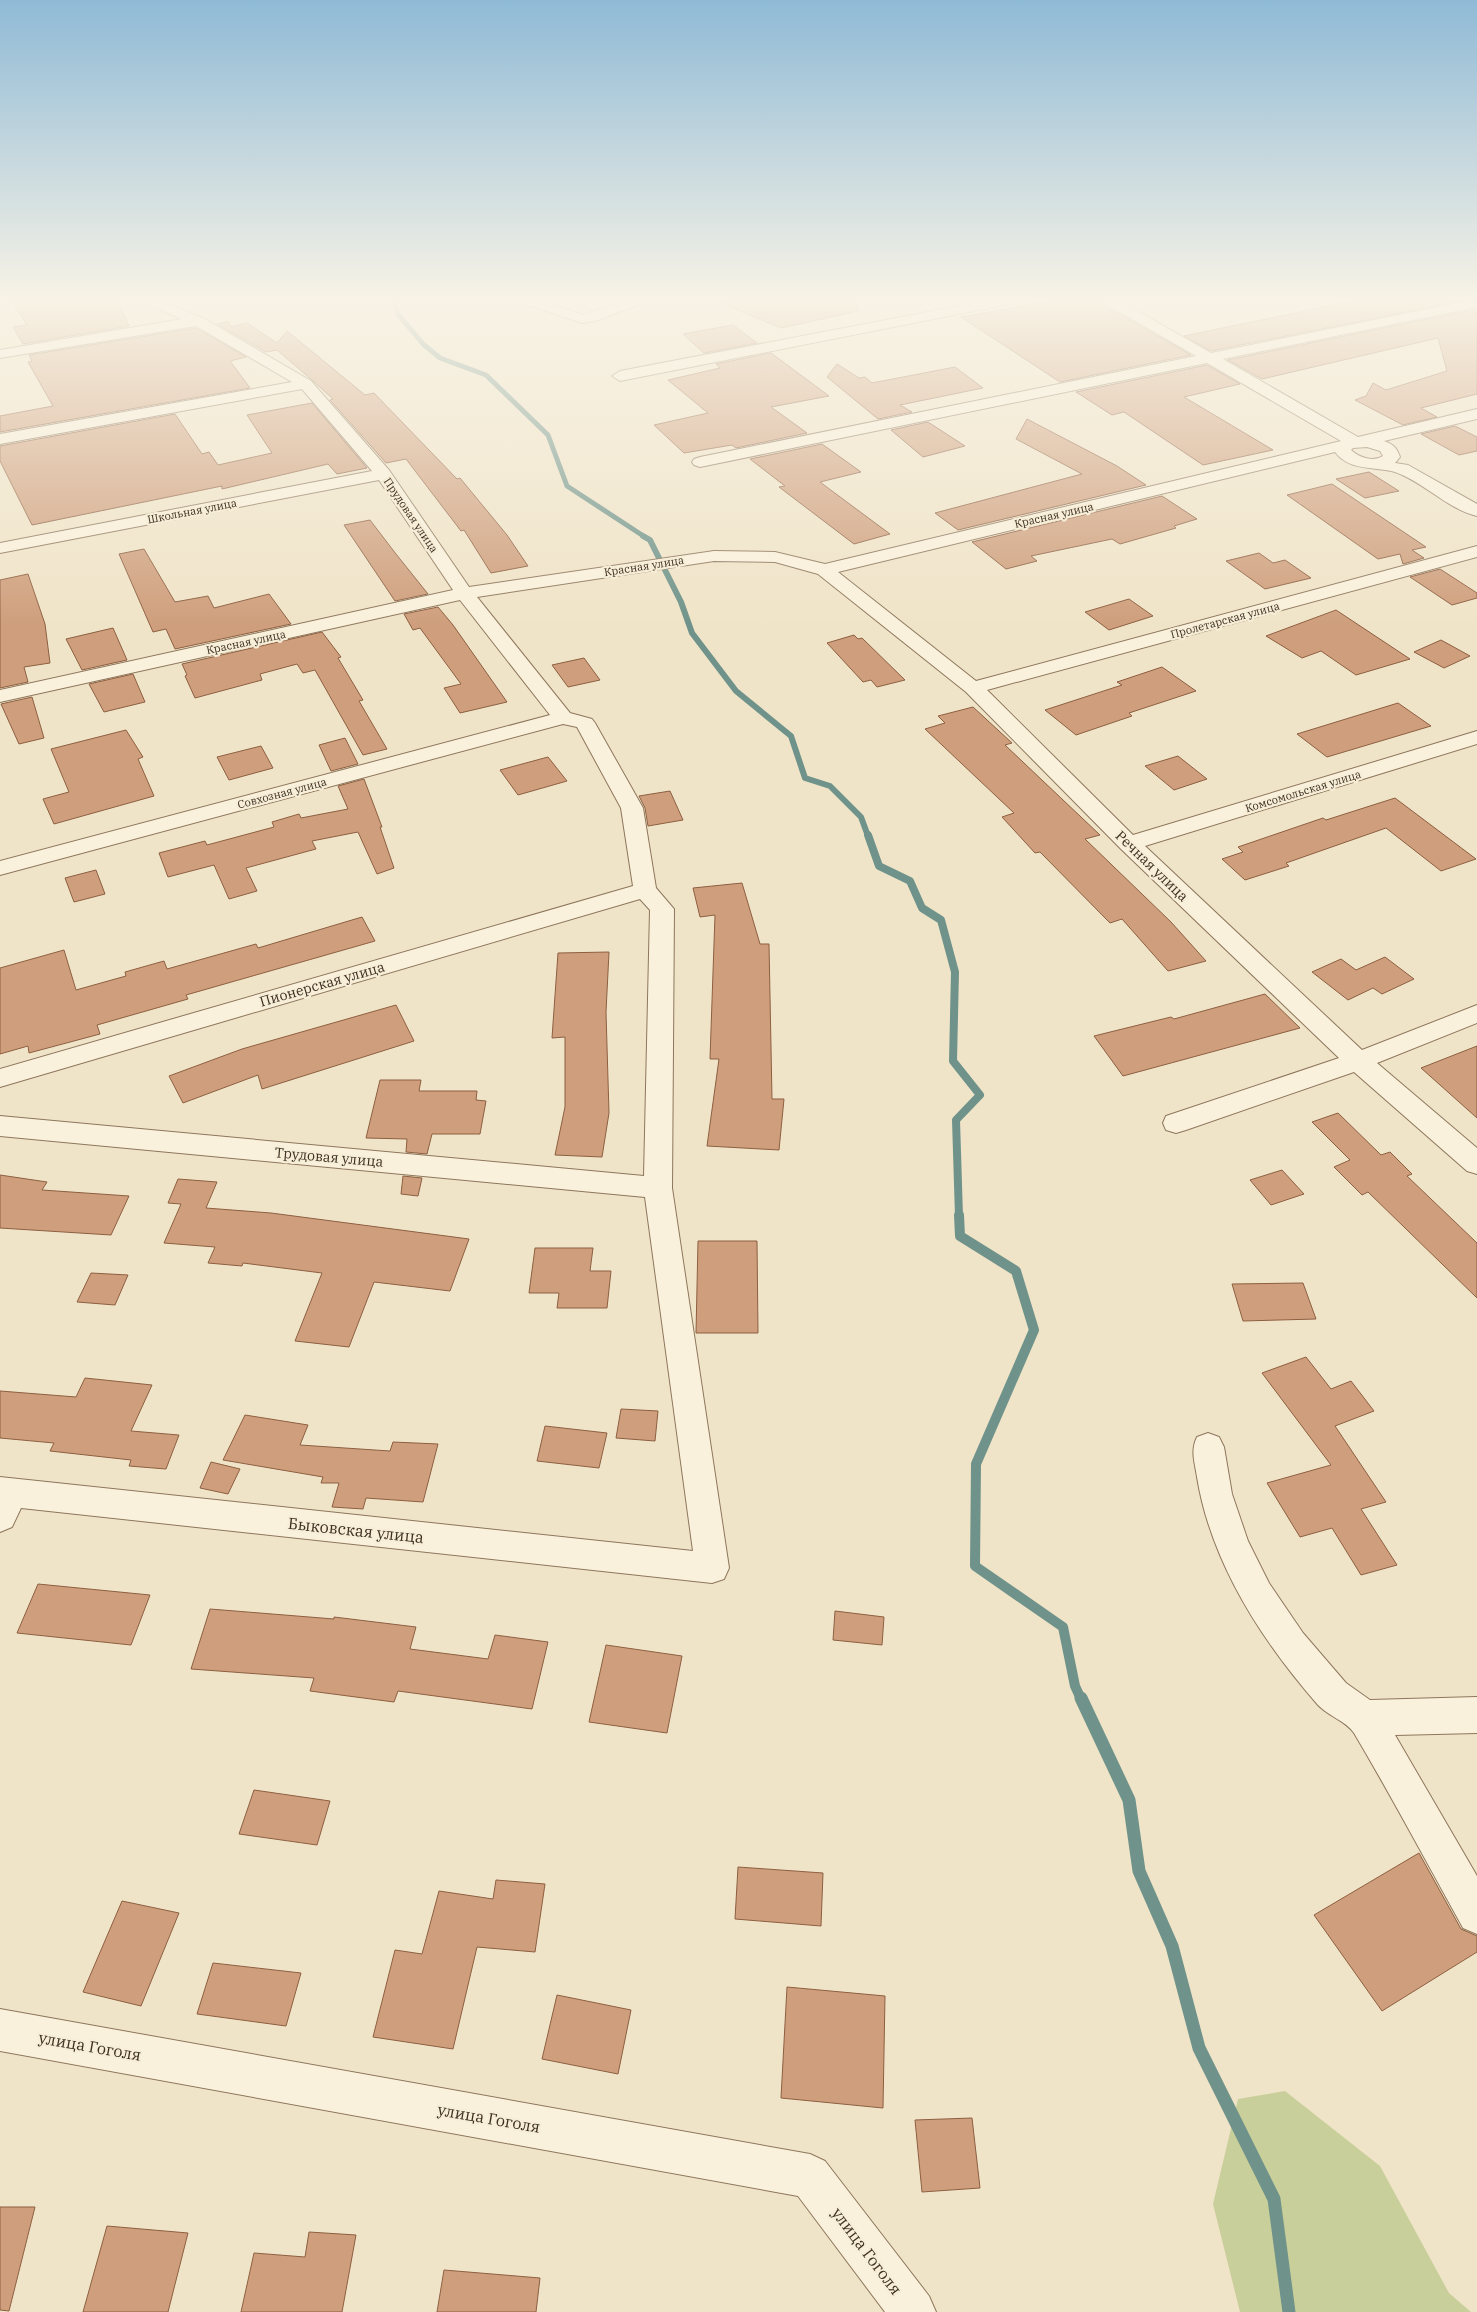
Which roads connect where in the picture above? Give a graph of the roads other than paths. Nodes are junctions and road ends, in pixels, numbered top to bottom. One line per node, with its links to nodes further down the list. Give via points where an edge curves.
1 (168, 409): 6 (street)
2 (327, 409): 12 (street, Прудовая улица)
3 (957, 409): 11 (street)
4 (1296, 409): 7 (street)
5 (1477, 414): 8 (street)
6 (0, 439)
7 (1354, 443): 8 (street); 9 (street, Красная улица); 10 (street, via 1342,450)
8 (1392, 451): 10 (street, Красная улица, via 1375,463); 13 (street)
9 (1285, 460): 10 (street, Красная улица); 16 (street, Красная улица)
10 (1356, 461)
11 (700, 462)
12 (383, 474): 14 (street, Школьная улица); 17 (street, Прудовая улица)
13 (1477, 511)
14 (0, 548)
15 (1477, 551): 18 (street, Пролетарская улица)
16 (824, 570): 17 (street, Красная улица, via 775,557 740,556 689,560); 18 (street, Речная улица)
17 (464, 594): 19 (street, Красная улица); 20 (street, Прудовая улица)
18 (973, 688): 22 (street, Речная улица)
19 (0, 696)
20 (563, 718): 23 (street, Совхозная улица); 24 (street, via 585,723 632,808)
21 (1477, 737): 22 (street, Комсомольская улица)
22 (1129, 844): 26 (street, Речная улица)
23 (0, 868)
24 (645, 890): 27 (street, Пионерская улица); 31 (street, via 662,909)
25 (1477, 1013): 26 (street)
26 (1358, 1061): 28 (street); 30 (street, Речная улица)
27 (0, 1078)
28 (1176, 1123)
29 (0, 1126): 31 (street, Трудовая улица)
30 (1477, 1164)
31 (658, 1188): 33 (street, Быковская улица, via 712,1568)
32 (1208, 1446): 35 (street, via 1216,1494 1232,1544 1257,1594 1291,1645 1333,1695)
33 (4, 1500)
34 (1477, 1715): 35 (street)
35 (1365, 1718): 36 (street)
36 (1477, 1914)
37 (0, 2030): 38 (street, улица Гоголя, via 810,2176)
38 (913, 2312)

